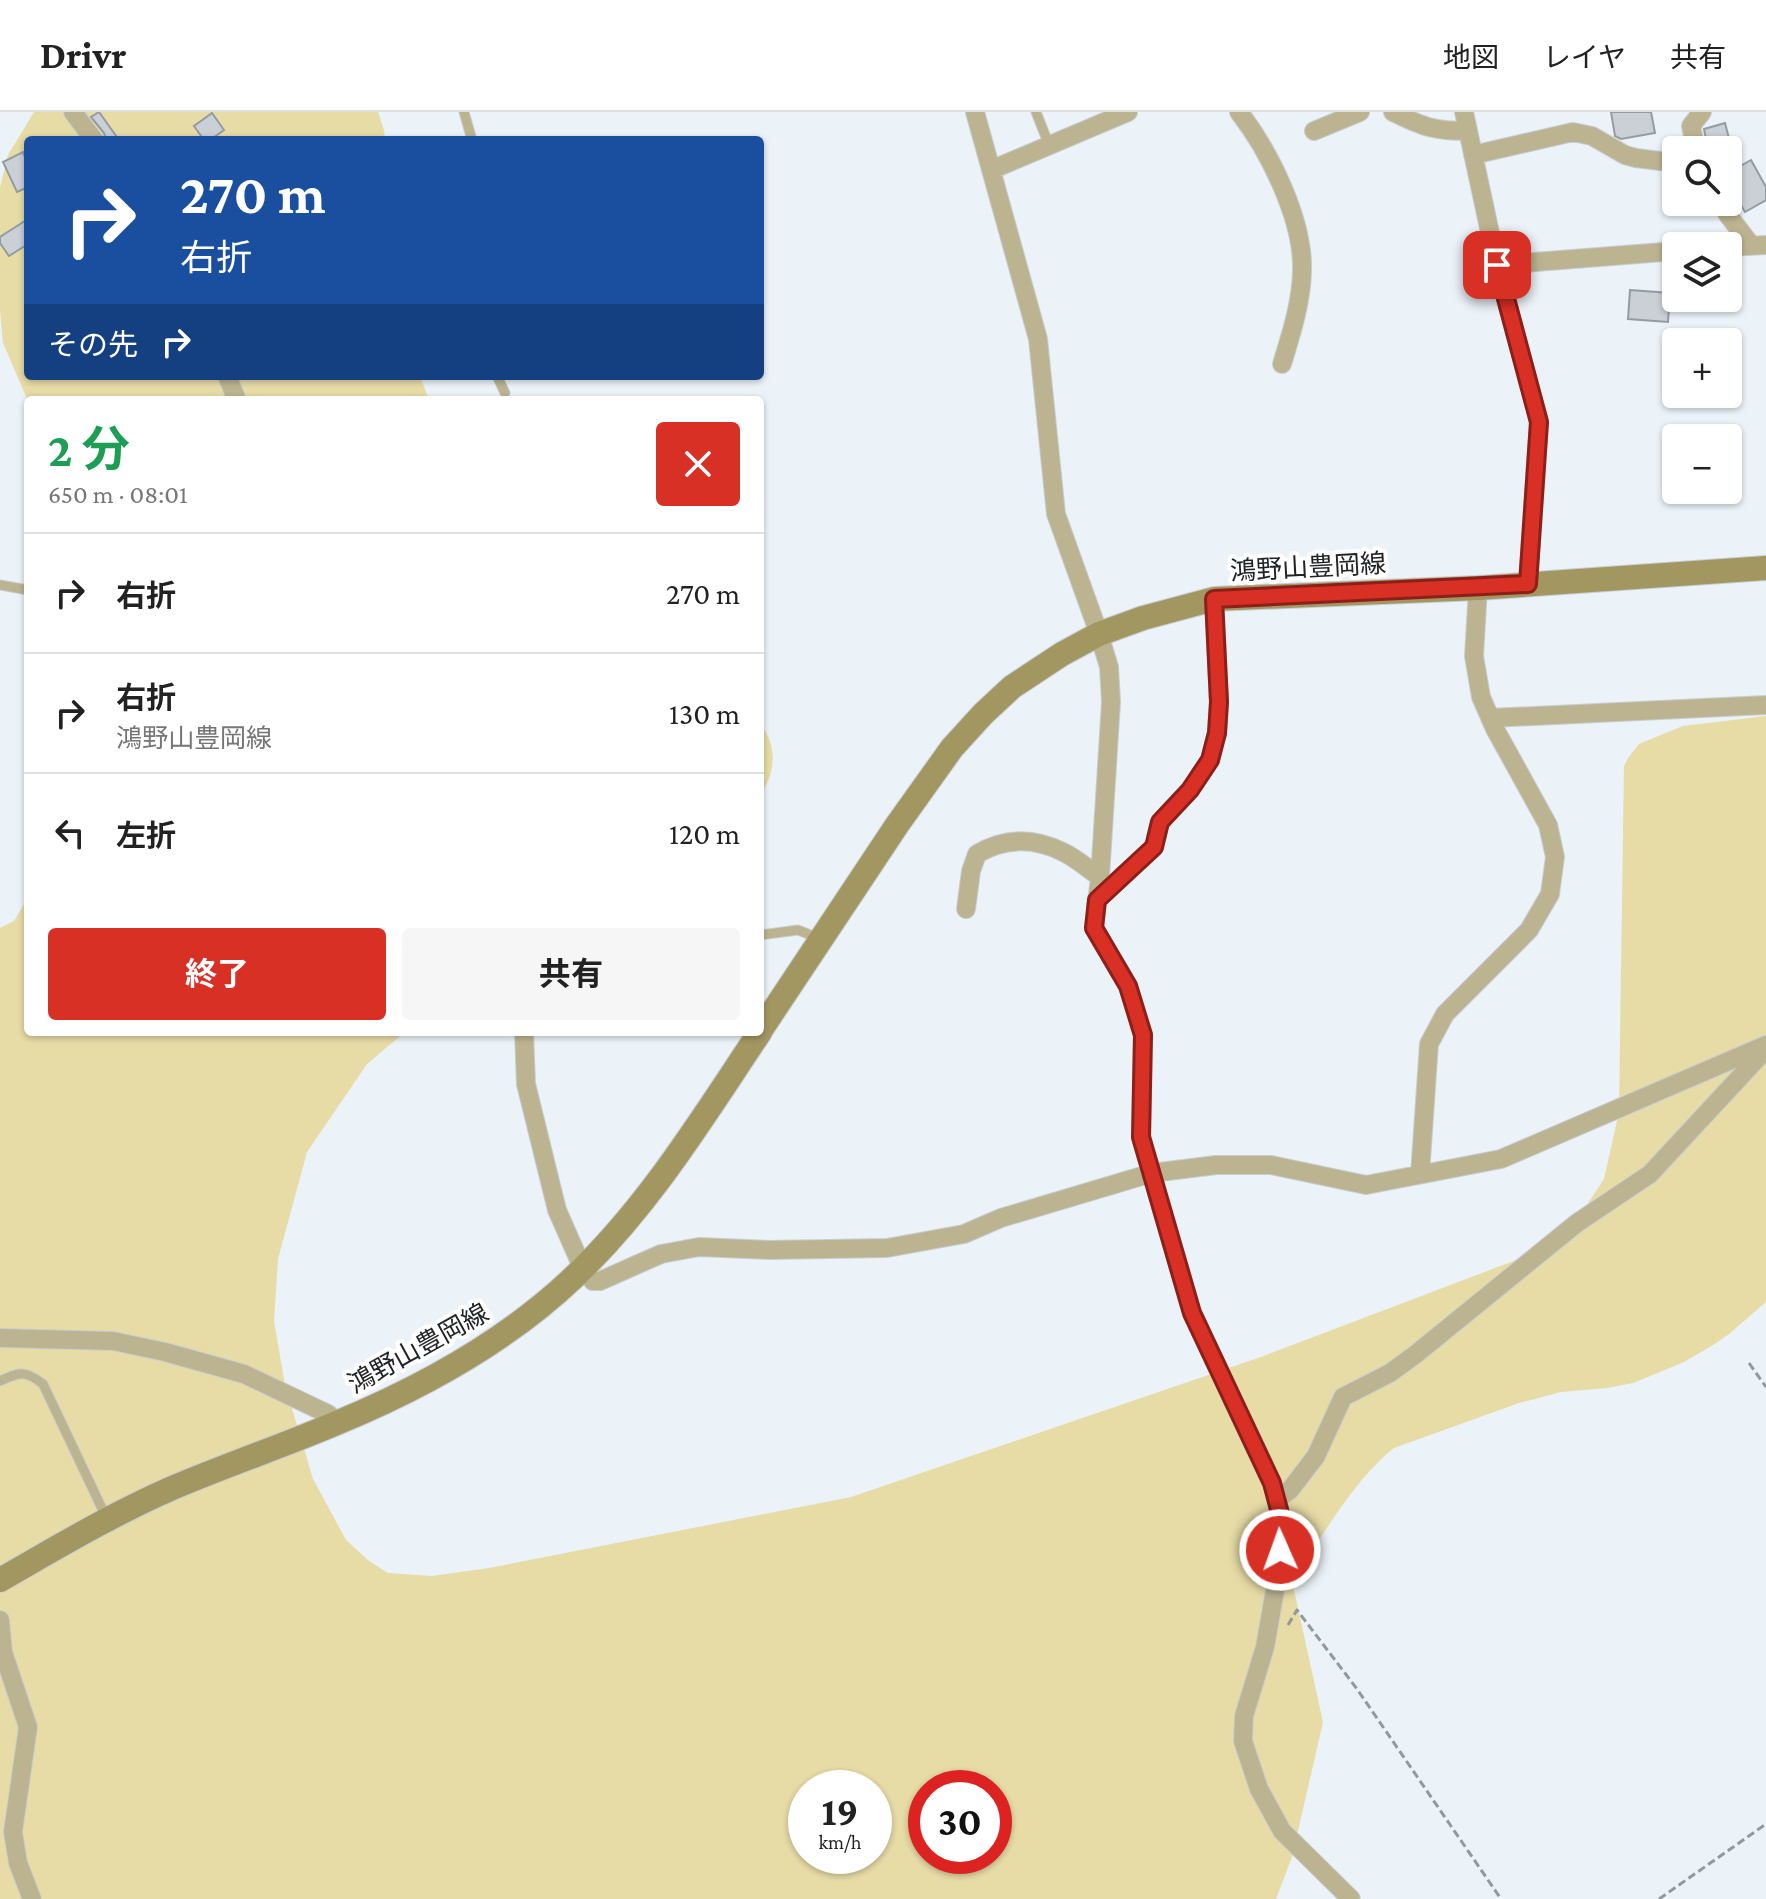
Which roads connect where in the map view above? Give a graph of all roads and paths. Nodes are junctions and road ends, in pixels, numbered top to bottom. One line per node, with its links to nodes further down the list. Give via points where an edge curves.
1 (73, 112): 13 (street)
2 (464, 112): 14 (lane)
3 (975, 112): 19 (street)
4 (1036, 112): 16 (lane)
5 (1128, 112): 16 (street)
6 (1239, 112): 24 (street, via 1277,176 1299,238 1297,312)
7 (1360, 112): 11 (street)
8 (1393, 112): 12 (street, via 1441,131)
9 (1464, 112): 12 (street)
10 (1702, 112): 15 (street, via 1691,126)
11 (1314, 131)
12 (1468, 131): 17 (street)
13 (91, 136)
14 (471, 136)
15 (1693, 136)
16 (1049, 145): 19 (street)
17 (1473, 155): 18 (street, via 1573,132 1592,136 1625,155); 23 (street)
18 (1662, 161)
19 (991, 170): 33 (street, via 1038,339 1056,514)
20 (1729, 216): 21 (street)
21 (1761, 245)
22 (1662, 252): 23 (street)
23 (1497, 265): 28 (street, via 1539,422)
24 (1282, 364)
25 (499, 380): 26 (lane)
26 (505, 393)
27 (1766, 568): 28 (main road, 鴻野山豊岡線)
28 (1528, 584): 30 (main road, 鴻野山豊岡線)
29 (0, 585): 31 (lane)
30 (1478, 588): 32 (main road, 鴻野山豊岡線); 35 (street, via 1474,656)
31 (24, 589)
32 (1214, 599): 33 (main road, 鴻野山豊岡線); 37 (street, via 1219,702 1210,760 1160,822 1154,847)
33 (1099, 634): 36 (street, via 1109,667 1111,702); 40 (main road, 鴻野山豊岡線, via 1012,687 964,734)
34 (1766, 705): 35 (street)
35 (1490, 718): 46 (street, via 1548,825 1555,857 1550,894 1529,930 1445,1014 1429,1044)
36 (1100, 877): 37 (street); 38 (street, via 1062,851 1011,840 977,854)
37 (1097, 900): 45 (street, via 1094,928 1128,986 1143,1035 1141,1137)
38 (966, 909)
39 (764, 934): 40 (lane, via 798,930)
40 (822, 939): 41 (main road, 鴻野山豊岡線)
41 (764, 1026)
42 (524, 1036): 47 (street, via 526,1084 557,1210)
43 (757, 1036): 47 (main road, 鴻野山豊岡線, via 636,1211)
44 (1766, 1047): 46 (street, via 1501,1159); 53 (street, via 1650,1174 1577,1223 1399,1367 1343,1397 1316,1456)
45 (1152, 1173): 46 (street, via 1271,1165 1366,1185); 47 (street, via 964,1234 887,1248 699,1247 661,1254 600,1281 593,1281); 53 (street, via 1192,1313)
46 (1420, 1174)
47 (583, 1269): 52 (main road, 鴻野山豊岡線, via 517,1324 472,1353)
48 (0, 1338): 52 (street, via 113,1341 165,1352 244,1374)
49 (1749, 1363): 51 (path)
50 (0, 1381): 54 (lane, via 18,1373 43,1384)
51 (1766, 1387)
52 (338, 1423): 54 (main road, 鴻野山豊岡線)
53 (1277, 1499): 57 (street, via 1282,1532)
54 (107, 1519): 55 (main road, 鴻野山豊岡線)
55 (0, 1580)
56 (0, 1620): 59 (street, via 3,1652 28,1727 13,1832)
57 (1265, 1647): 60 (street, via 1244,1716 1243,1741 1259,1789 1282,1831); 61 (path, via 1276,1645 1297,1610)
58 (1766, 1824): 62 (path)
59 (32, 1899)
60 (1351, 1899)
61 (1501, 1899)
62 (1659, 1899)

